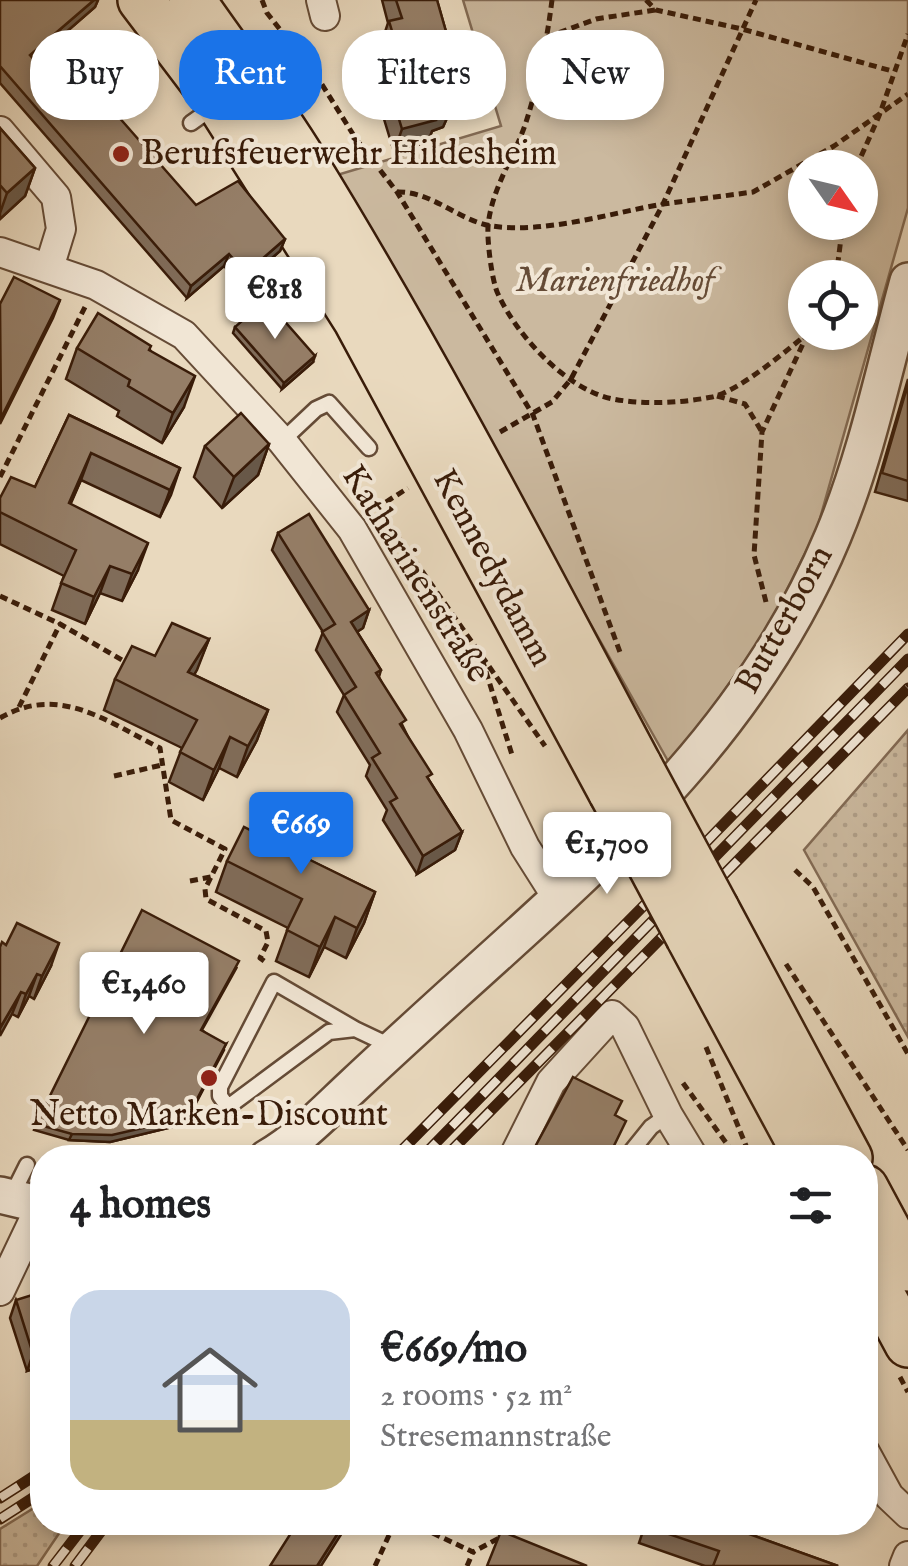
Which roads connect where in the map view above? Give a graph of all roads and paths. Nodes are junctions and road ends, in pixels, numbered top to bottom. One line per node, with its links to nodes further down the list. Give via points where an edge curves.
1 (141, 0): 13 (main road, Kennedydamm)
2 (192, 0): 9 (main road, Kennedydamm)
3 (262, 0): 21 (path)
4 (552, 0): 10 (path)
5 (646, 0): 7 (path)
6 (756, 0): 8 (path)
7 (656, 10): 8 (path); 11 (path)
8 (742, 29): 14 (path); 22 (path)
9 (200, 30)
10 (548, 30)
11 (566, 30)
12 (908, 34): 14 (path)
13 (179, 50)
14 (892, 70): 16 (path)
15 (908, 94): 16 (path)
16 (879, 116): 20 (path); 22 (path, via 753,192)
17 (245, 120): 57 (main road, Kennedydamm, bridge, via 302,158 426,368)
18 (527, 120): 23 (path)
19 (0, 132): 25 (street, via 56,197 61,228)
20 (864, 150)
21 (397, 192): 23 (path, via 413,192); 32 (path)
22 (663, 204): 23 (path, via 526,229); 30 (path)
23 (488, 226): 30 (path, via 496,292 527,342)
24 (0, 252): 25 (street, Katharinenstraße)
25 (49, 268): 27 (street, Katharinenstraße)
26 (908, 281): 43 (street, Butterborn, via 835,532)
27 (96, 285): 35 (street, Katharinenstraße, via 184,335); 37 (path)
28 (788, 348): 31 (path)
29 (800, 350): 34 (path)
30 (571, 380): 31 (path, via 610,399 662,403); 32 (path)
31 (716, 396): 34 (path, via 744,404)
32 (533, 415): 33 (path); 44 (path)
33 (499, 432)
34 (762, 432): 43 (path, via 754,554 766,602)
35 (282, 441): 36 (lane, via 330,403); 40 (street, Katharinenstraße)
36 (369, 448)
37 (0, 477)
38 (410, 486): 39 (path)
39 (377, 507): 40 (path); 48 (path)
40 (352, 529): 56 (street, Katharinenstraße)
41 (0, 596): 42 (path)
42 (60, 624): 45 (path); 46 (path)
43 (786, 629): 56 (street, Butterborn, via 708,746)
44 (622, 658)
45 (139, 670)
46 (19, 706): 47 (path); 49 (path, via 76,706 160,748)
47 (0, 718)
48 (546, 748)
49 (162, 765): 50 (path); 51 (path, via 170,820)
50 (114, 776)
51 (225, 849): 52 (path); 54 (path)
52 (236, 852)
53 (795, 870): 63 (path, via 813,887)
54 (212, 876): 55 (path); 59 (path, via 206,898 264,928 268,942 260,958)
55 (190, 881)
56 (558, 899): 62 (street, Butterborn)
57 (702, 923): 70 (main road, Kennedydamm); 71 (main road, Kennedydamm)
58 (777, 960): 72 (path, via 789,966)
59 (281, 971)
60 (356, 1029): 60 (lane, via 318,1038 228,1108 220,1096 274,982); 62 (lane)
61 (706, 1046): 69 (path)
62 (394, 1048): 65 (street, Butterborn)
63 (908, 1054)
64 (668, 1115): 66 (street, via 625,1026 612,1015 550,1082); 67 (lane); 68 (street)
65 (285, 1145)
66 (518, 1145)
67 (636, 1145)
68 (686, 1145)
69 (746, 1145)
70 (802, 1145)
71 (841, 1145)
72 (908, 1150)
73 (27, 1164): 74 (lane)
74 (23, 1201): 78 (street)
75 (878, 1212): 76 (main road)
76 (908, 1268)
77 (878, 1288): 79 (main road)
78 (0, 1292)
79 (908, 1344)
80 (878, 1476): 81 (street)
81 (908, 1514)
82 (389, 1535): 87 (path)
83 (437, 1535): 85 (path)
84 (509, 1535): 85 (path)
85 (473, 1552): 88 (path)
86 (908, 1556): 89 (street)
87 (375, 1566)
88 (468, 1566)
89 (904, 1566)

